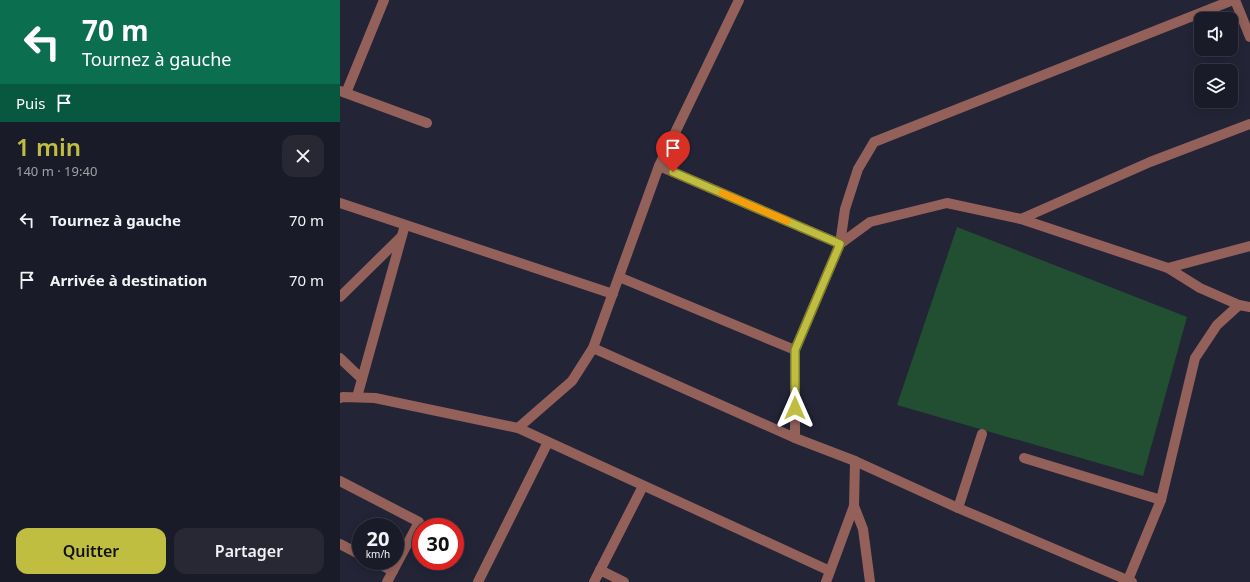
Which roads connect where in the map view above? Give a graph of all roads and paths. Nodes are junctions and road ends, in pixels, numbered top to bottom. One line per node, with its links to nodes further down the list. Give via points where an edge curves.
1 (384, 0): 5 (street)
2 (739, 0): 8 (street)
3 (1234, 0): 4 (street); 13 (street, via 874,142 858,169 845,209)
4 (1250, 37)
5 (343, 92): 6 (street)
6 (427, 123)
7 (1250, 124): 10 (street, via 1150,162)
8 (660, 166): 13 (street); 16 (street)
9 (340, 203): 11 (street)
10 (1021, 219): 13 (street, via 947,203 870,222); 15 (street)
11 (406, 225): 12 (street); 17 (street)
12 (403, 236): 18 (street); 24 (street)
13 (840, 244): 22 (street)
14 (1250, 246): 15 (street)
15 (1168, 268): 19 (street, via 1200,288)
16 (619, 276): 17 (street); 22 (street)
17 (613, 294): 21 (street)
18 (340, 297)
19 (1238, 305): 20 (street); 35 (street, via 1217,325 1195,358)
20 (1250, 308)
21 (593, 348): 27 (street, via 572,381); 29 (street)
22 (795, 350): 29 (street)
23 (340, 358): 24 (street)
24 (362, 379): 25 (street)
25 (357, 397): 26 (street); 27 (street, via 375,398)
26 (340, 398)
27 (518, 428): 30 (street)
28 (982, 434): 37 (street)
29 (795, 438): 32 (street)
30 (548, 442): 34 (street); 46 (street)
31 (1024, 458): 35 (street)
32 (855, 461): 36 (street); 37 (street)
33 (340, 481): 41 (street, via 419,522)
34 (643, 486): 40 (street); 42 (street)
35 (1161, 500): 44 (street)
36 (854, 506): 42 (street); 50 (street, via 863,529)
37 (958, 508): 43 (street)
38 (340, 544): 39 (street)
39 (352, 550)
40 (600, 570): 47 (street); 48 (street)
41 (393, 571): 45 (street)
42 (830, 571): 49 (street)
43 (1116, 579): 44 (street)
44 (1130, 581)
45 (387, 582)
46 (478, 582)
47 (594, 582)
48 (624, 582)
49 (826, 582)
50 (870, 582)

